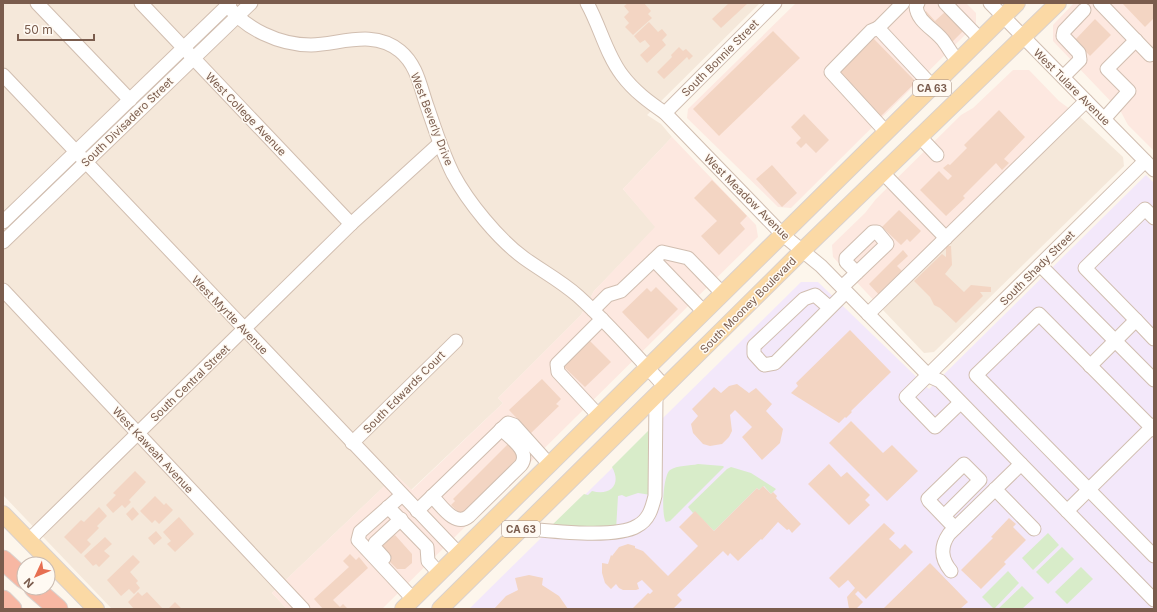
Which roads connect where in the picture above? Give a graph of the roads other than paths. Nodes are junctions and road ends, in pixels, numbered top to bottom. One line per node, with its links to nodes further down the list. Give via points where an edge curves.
1 (37, 3): 28 (street)
2 (142, 3): 21 (street, West College Avenue)
3 (251, 3): 15 (street, South Divisadero Street)
4 (587, 3): 30 (street, West Meadow Avenue, via 621,74 642,98)
5 (775, 3): 30 (street, South Bonnie Street)
6 (903, 3): 17 (street)
7 (918, 3): 24 (street, via 916,6 919,16)
8 (945, 3): 19 (street)
9 (990, 3): 16 (street, West Tulare Avenue)
10 (1017, 3): 16 (main road, CA 63)
11 (1058, 3): 18 (main road, South Mooney Boulevard / CA 63)
12 (1100, 3): 20 (street)
13 (228, 4): 15 (street, West Beverly Drive); 21 (street, South Divisadero Street)
14 (1084, 5): 26 (street, via 1064,31 1063,36 1079,53 1080,60)
15 (238, 16): 23 (street, South Divisadero Street); 34 (street, West Beverly Drive, via 263,33 298,44 312,45 364,38 381,41 398,49 408,58 417,75)
16 (1003, 17): 18 (street, West Tulare Avenue); 19 (main road, CA 63)
17 (878, 28): 27 (street); 32 (street, via 871,31 831,72)
18 (1023, 37): 26 (street, West Tulare Avenue); 33 (main road, South Mooney Boulevard / CA 63)
19 (980, 40): 24 (main road, CA 63)
20 (1136, 40): 22 (street); 31 (street, via 1107,70 1129,91)
21 (184, 47): 23 (street, West College Avenue); 28 (street, South Divisadero Street)
22 (1153, 55)
23 (193, 59): 37 (street, South Divisadero Street); 42 (street, West College Avenue)
24 (958, 61): 27 (main road, CA 63)
25 (3, 75): 35 (street, West Myrtle Avenue)
26 (1063, 77): 29 (street, West Tulare Avenue)
27 (933, 87): 32 (main road, CA 63)
28 (130, 100): 35 (street, South Divisadero Street)
29 (1086, 101): 31 (street, West Tulare Avenue); 44 (street)
30 (665, 114): 43 (street, West Meadow Avenue)
31 (1104, 119): 38 (street, West Tulare Avenue)
32 (886, 132): 43 (main road, CA 63)
33 (920, 137): 36 (street); 39 (main road, South Mooney Boulevard / CA 63)
34 (440, 144): 42 (street, South Central Street); 56 (street, West Beverly Drive, via 458,181 479,212 505,241 523,257 561,281)
35 (75, 152): 37 (street, West Myrtle Avenue); 41 (street, South Divisadero Street)
36 (937, 155)
37 (85, 162): 45 (street, South Divisadero Street); 58 (street, West Myrtle Avenue)
38 (1150, 165): 48 (street, South Shady Street)
39 (883, 173): 44 (street); 46 (main road, South Mooney Boulevard / CA 63)
40 (1154, 218): 57 (street, via 1145,209 1085,268)
41 (3, 222)
42 (351, 224): 58 (street, South Central Street)
43 (783, 235): 46 (street, West Meadow Avenue); 52 (main road, CA 63)
44 (946, 238): 55 (street)
45 (3, 242)
46 (802, 251): 50 (street, West Meadow Avenue); 66 (main road, South Mooney Boulevard / CA 63)
47 (654, 260): 52 (street, via 662,252 688,258); 54 (street); 56 (street, via 621,291 608,295)
48 (1040, 265): 61 (street); 64 (street, South Shady Street)
49 (857, 273): 50 (street)
50 (844, 289): 53 (street); 55 (street, West Meadow Avenue)
51 (3, 290): 71 (street, West Kaweah Avenue)
52 (722, 293): 54 (main road, CA 63)
53 (830, 308): 53 (street, via 815,295 804,299 754,346 754,354 764,365 775,363)
54 (704, 312): 63 (main road, CA 63)
55 (868, 314): 64 (street, West Meadow Avenue)
56 (597, 315): 63 (street, West Beverly Drive); 68 (street, via 557,368)
57 (1136, 320): 59 (street); 61 (street)
58 (244, 330): 71 (street, South Central Street); 72 (street, West Myrtle Avenue)
59 (1154, 339)
60 (456, 341): 72 (street, South Edwards Court)
61 (1115, 341): 62 (street); 65 (street)
62 (1090, 366): 70 (street); 76 (street, via 1039,314 976,375)
63 (647, 368): 66 (street, West Beverly Drive); 68 (main road, CA 63)
64 (929, 376): 67 (street, West Meadow Avenue, via 940,382); 67 (street, South Shady Street, via 906,397 935,427)
65 (1154, 380)
66 (660, 392): 86 (main road, South Mooney Boulevard / CA 63); 86 (street, via 656,496 652,511 645,520 638,526 616,533)
67 (960, 402): 74 (street, West Meadow Avenue)
68 (599, 416): 73 (main road, CA 63)
69 (503, 427): 73 (street, via 514,424); 79 (street); 79 (street, via 524,454 524,460 469,516 464,520 455,518)
70 (1153, 428): 76 (street)
71 (138, 434): 89 (street, South Central Street); 104 (street, West Kaweah Avenue)
72 (352, 443): 78 (street, West Myrtle Avenue)
73 (549, 464): 90 (main road, CA 63)
74 (1021, 464): 77 (street); 82 (street, West Meadow Avenue)
75 (980, 480): 77 (street); 84 (street); 84 (street, via 963,464 935,491 928,500)
76 (1089, 490): 82 (street); 91 (street)
77 (993, 491): 87 (street); 88 (street)
78 (402, 494): 80 (street); 81 (street, West Myrtle Avenue)
79 (432, 496): 81 (street)
80 (387, 508): 85 (street); 96 (street, via 360,532 358,540)
81 (417, 511): 90 (street, West Myrtle Avenue)
82 (1067, 511): 99 (street, West Meadow Avenue)
83 (3, 514): 89 (main road)
84 (944, 516): 87 (street)
85 (401, 519): 95 (street, via 427,547 428,561); 96 (street, via 374,545 376,551 388,562)
86 (522, 528): 105 (main road, South Mooney Boulevard / CA 63)
87 (955, 528): 94 (street, via 943,547 944,560)
88 (1034, 529)
89 (28, 541): 103 (main road)
90 (458, 554): 95 (main road, CA 63)
91 (1154, 556)
92 (3, 560): 93 (highway)
93 (16, 572)
94 (951, 572)
95 (439, 573): 100 (main road, CA 63)
96 (393, 577): 100 (street)
97 (43, 596): 102 (highway)
98 (3, 600): 101 (highway)
99 (1154, 600)
100 (408, 604)
101 (12, 609)
102 (58, 609)
103 (96, 609)
104 (303, 609)
105 (440, 609)

